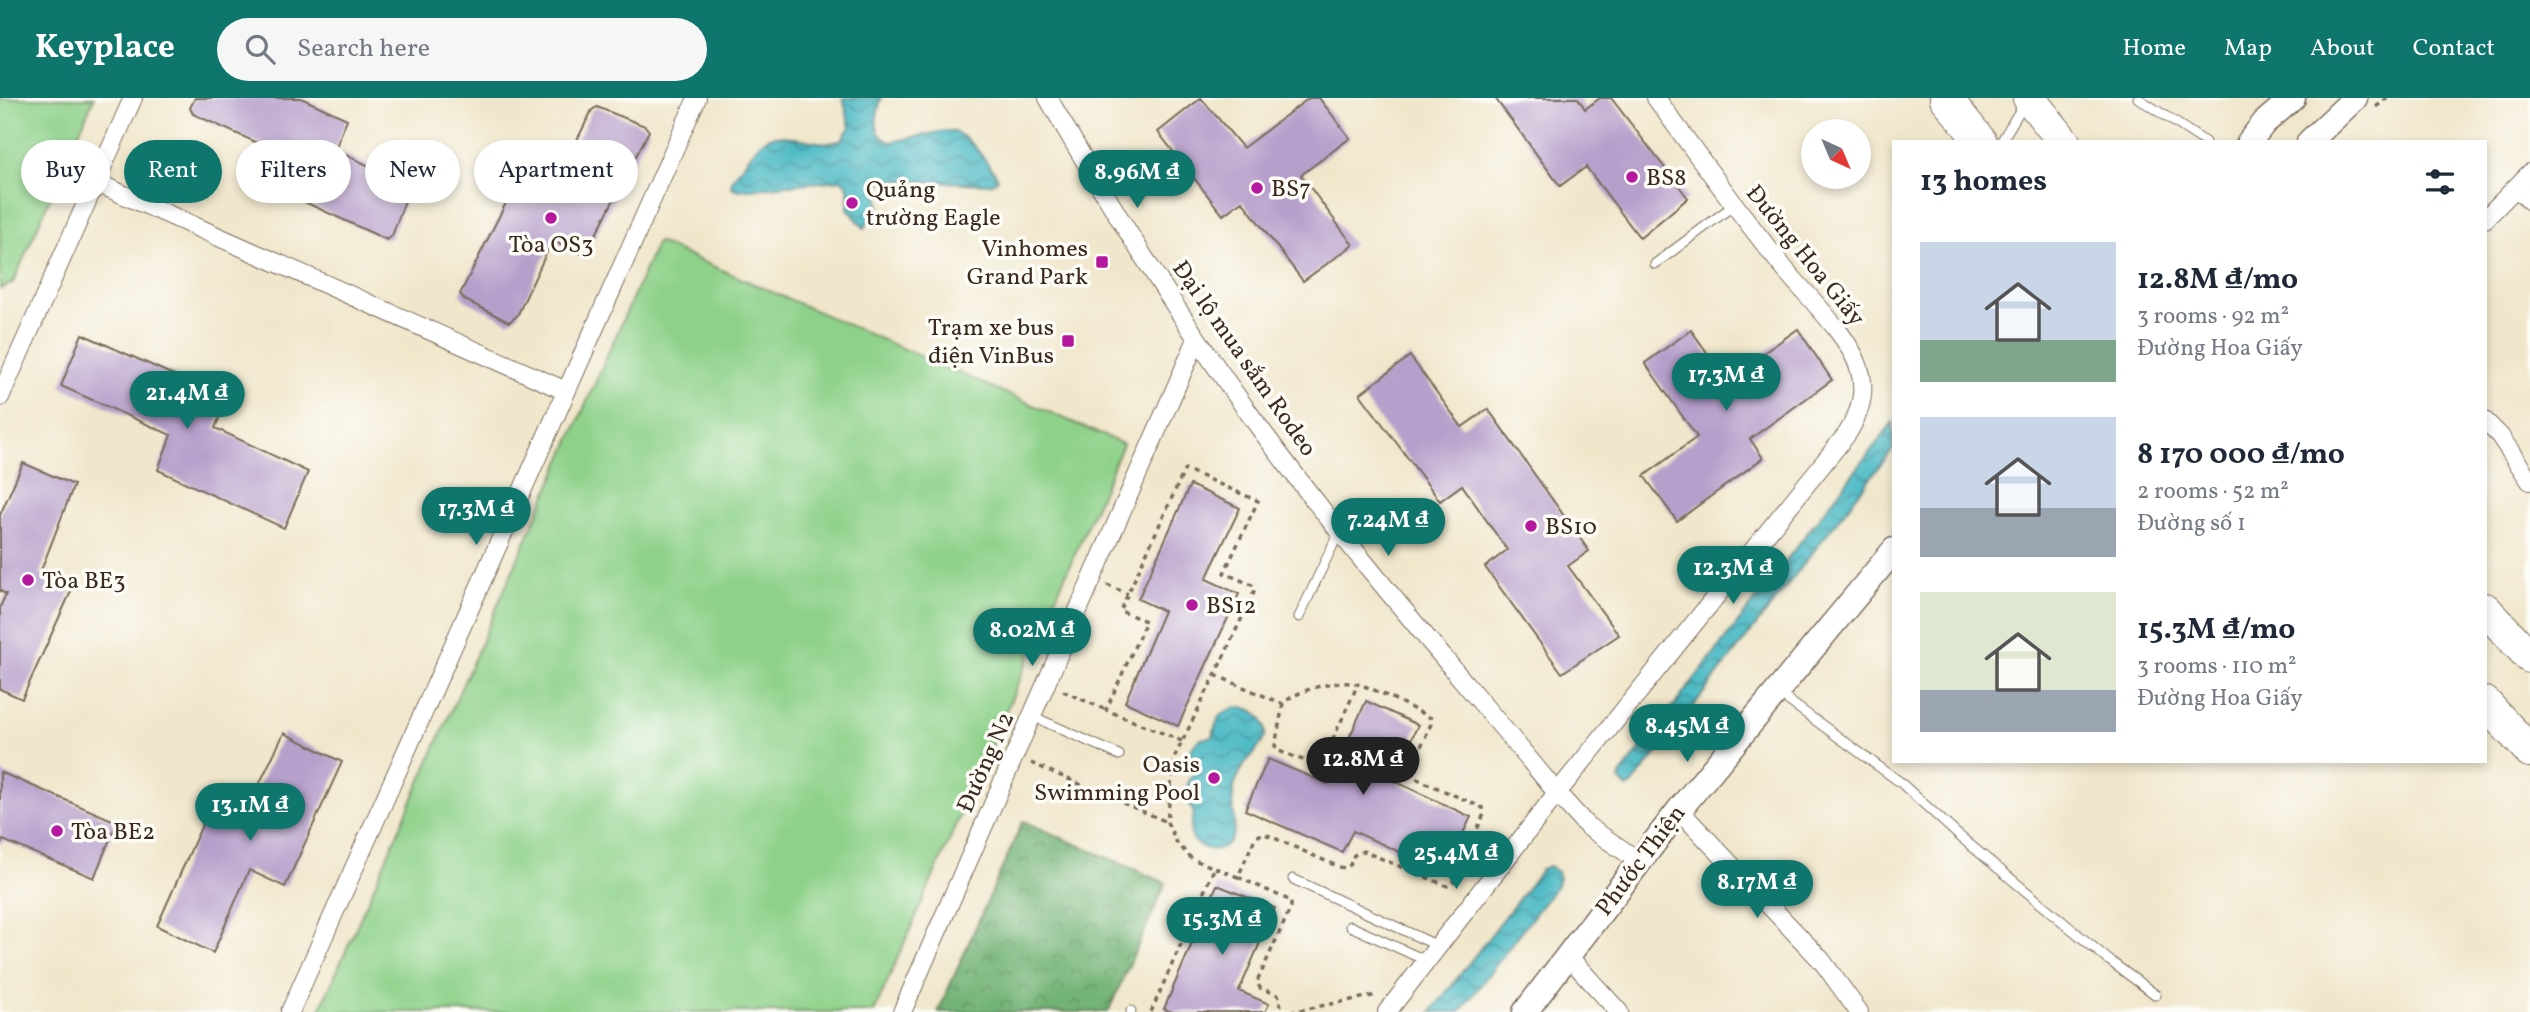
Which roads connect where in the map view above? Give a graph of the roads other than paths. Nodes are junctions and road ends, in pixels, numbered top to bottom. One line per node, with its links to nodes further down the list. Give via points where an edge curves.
1 (133, 98): 16 (street)
2 (697, 98): 26 (street)
3 (1048, 98): 25 (street, Đại lộ mua sắm Rodeo)
4 (1656, 98): 22 (street, Đường Hoa Giấy)
5 (1946, 98): 10 (highway)
6 (2029, 98): 11 (lane); 12 (highway)
7 (2138, 98): 13 (lane)
8 (2293, 98): 14 (street)
9 (2355, 98): 15 (street)
10 (1979, 140)
11 (2002, 140)
12 (2062, 140)
13 (2202, 140)
14 (2251, 140)
15 (2311, 140)
16 (110, 149)
17 (2530, 173): 18 (street)
18 (2516, 187): 20 (street); 23 (street)
19 (110, 189): 26 (street)
20 (2530, 201)
21 (86, 203): 27 (street)
22 (1734, 205): 24 (lane); 40 (street, Đường Hoa Giấy, via 1850,349 1862,379 1861,405 1847,434)
23 (2487, 217)
24 (1655, 264)
25 (1197, 339): 30 (street, Đại lộ mua sắm Rodeo); 37 (street, Đường N2)
26 (566, 391): 49 (street)
27 (0, 397)
28 (2487, 423): 29 (street)
29 (2530, 481)
30 (1340, 530): 33 (lane); 40 (street, Đại lộ mua sắm Rodeo)
31 (1892, 552): 35 (street, Phước Thiện)
32 (2487, 611): 34 (highway)
33 (1300, 617)
34 (2530, 657)
35 (1776, 691): 41 (street, Phước Thiện); 48 (lane, via 1900,782 1957,834)
36 (2487, 705): 38 (highway)
37 (1032, 716): 39 (lane); 50 (street, Đường N2)
38 (2530, 751)
39 (1119, 755)
40 (1557, 793): 42 (street, Đại lộ mua sắm Rodeo, via 1587,826); 45 (street, Đường Hoa Giấy)
41 (1679, 810): 42 (street, Phước Thiện); 54 (street, via 1822,961)
42 (1639, 862): 46 (street, Phước Thiện)
43 (1293, 879): 45 (lane)
44 (1350, 926): 47 (lane)
45 (1438, 946): 47 (street, Đường Hoa Giấy)
46 (1568, 956): 52 (street, Phước Thiện); 53 (street)
47 (1426, 961): 51 (street, Đường Hoa Giấy)
48 (2156, 995)
49 (290, 1012)
50 (902, 1012)
51 (1387, 1012)
52 (1525, 1012)
53 (1619, 1012)
54 (1859, 1012)

